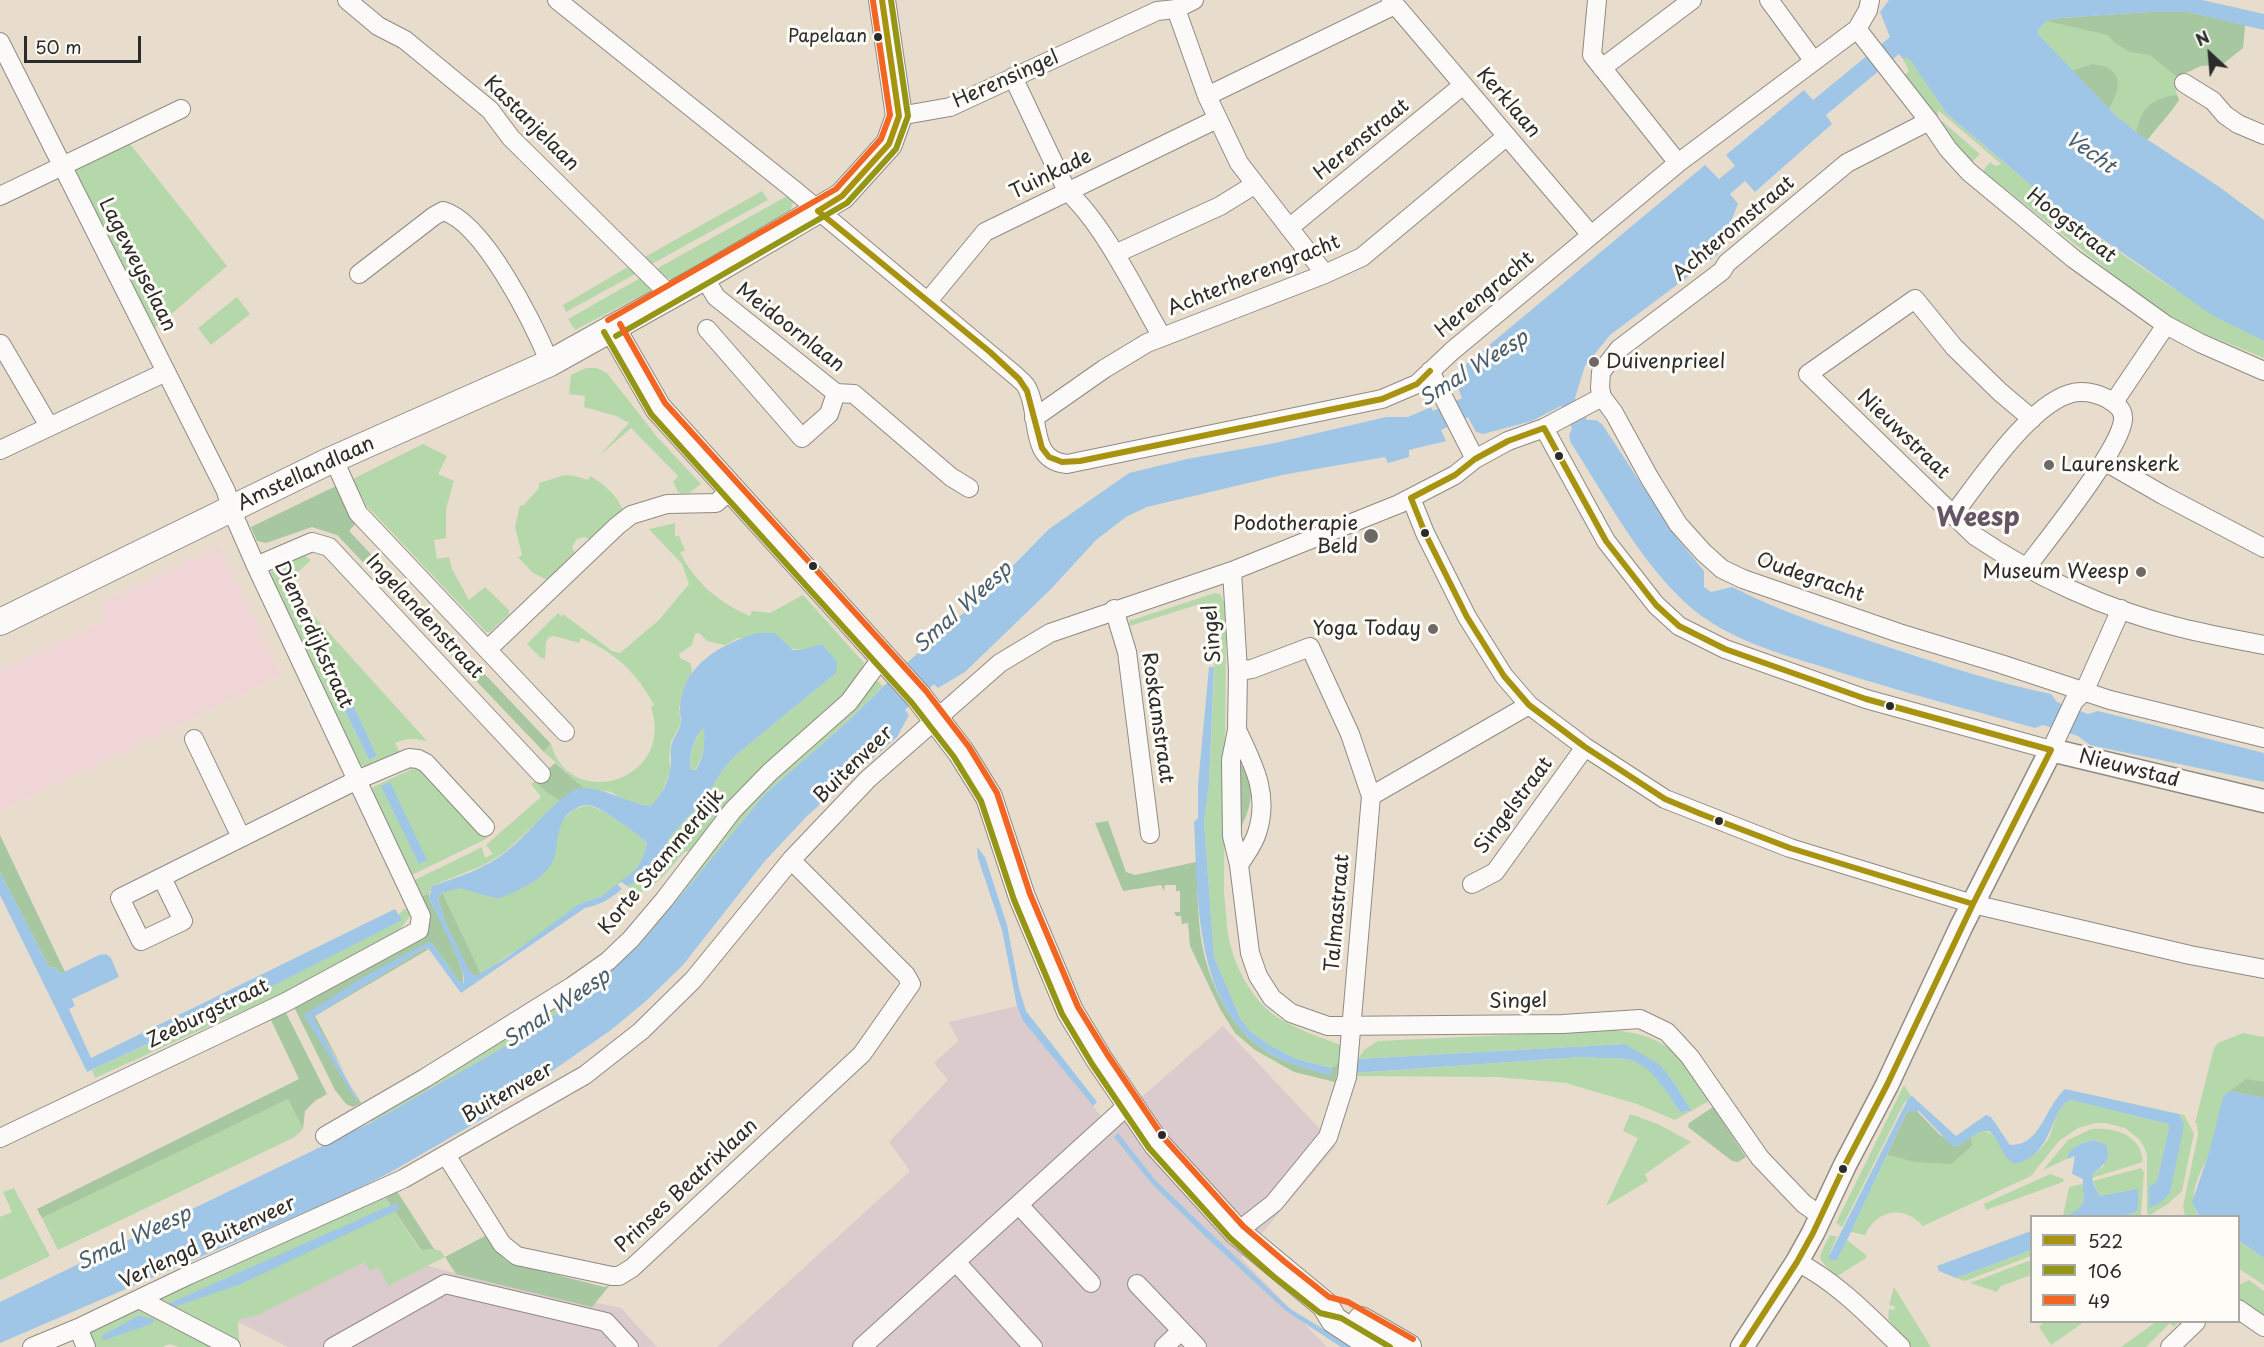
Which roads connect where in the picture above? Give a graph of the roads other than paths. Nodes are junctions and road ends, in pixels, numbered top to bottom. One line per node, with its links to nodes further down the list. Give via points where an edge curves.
1 (346, 0): 37 (street, Kastanjelaan, via 378,26 405,40 490,110 511,138)
2 (557, 0): 30 (street)
3 (882, 0): 20 (main road)
4 (1194, 0): 10 (street, Herensingel)
5 (1597, 0): 14 (street, via 1592,55)
6 (1692, 0): 14 (street)
7 (1769, 0): 13 (street)
8 (1870, 0): 11 (street)
9 (1393, 2): 17 (street, Kerklaan); 18 (street)
10 (1176, 9): 15 (street, Herensingel, via 1157,11); 18 (street)
11 (1857, 29): 13 (street, Herengracht); 22 (street, Hoogstraat)
12 (0, 42): 26 (street, Lageweyselaan)
13 (1813, 60): 25 (street, Herengracht)
14 (1602, 68): 25 (street)
15 (1013, 77): 20 (street, Herensingel, via 950,106); 28 (street)
16 (2184, 84): 23 (street, via 2213,101 2231,120)
17 (1462, 86): 24 (street, Kerklaan); 31 (street, Herenstraat)
18 (1207, 96): 21 (street)
19 (181, 109): 26 (street)
20 (899, 116): 30 (main road, via 889,144 842,196)
21 (1217, 119): 27 (street); 28 (street, Tuinkade)
22 (1929, 121): 39 (street, Hoogstraat, via 1969,172 2074,259); 49 (street, Achteromstraat, via 1847,163 1722,271 1619,349 1601,372)
23 (2264, 135)
24 (1507, 136): 32 (street, Kerklaan); 35 (street, Achterherengracht, via 1362,257)
25 (1678, 163): 32 (street, Herengracht)
26 (61, 166): 29 (street); 47 (street, Lageweyselaan)
27 (1254, 184): 31 (street); 33 (street, via 1220,206)
28 (1067, 191): 33 (street); 38 (street, Tuinkade, via 985,232)
29 (0, 196)
30 (818, 211): 36 (main road, Amstellandlaan); 38 (street)
31 (1289, 228): 35 (street)
32 (1591, 235): 45 (street, Herengracht)
33 (1115, 254): 42 (street)
34 (359, 274): 44 (street, via 434,216 443,211 449,213 472,232 501,269)
35 (1325, 274): 42 (street, Achterherengracht)
36 (704, 278): 37 (main road, Amstellandlaan); 48 (street, Meidoornlaan, via 716,297)
37 (671, 296): 40 (main road, Amstellandlaan)
38 (928, 301): 51 (street, via 1026,386)
39 (2166, 325): 46 (street, Hoogstraat); 50 (street)
40 (612, 328): 44 (main road, Amstellandlaan); 60 (main road, via 658,408)
41 (707, 329): 48 (street, Meidoornlaan, via 802,438 829,414)
42 (1162, 337): 51 (street, Achterherengracht, via 1104,369)
43 (1, 344): 53 (street)
44 (550, 363): 57 (main road, Amstellandlaan)
45 (1430, 370): 51 (street, Herengracht, via 1417,384 1382,399 1067,464 1057,463 1042,450); 56 (street)
46 (2264, 371)
47 (166, 372): 53 (street); 62 (street, Lageweyselaan, via 226,491)
48 (836, 393): 59 (street, via 854,394)
49 (1602, 397): 54 (street, Buitenveer); 75 (street, Oudegracht, via 1678,524 1722,569)
50 (2114, 402): 52 (street, via 2100,395 2070,393); 58 (street, via 2123,419)
51 (1034, 417)
52 (2032, 419): 63 (street); 63 (street, Nieuwstraat, via 1954,347 1915,299 1808,374)
53 (49, 426): 55 (street)
54 (1544, 428): 56 (street, Buitenveer, via 1514,438); 82 (street, Nieuwstad, via 1606,541 1656,605 1679,626 1725,649 1866,699)
55 (0, 450)
56 (1475, 459): 61 (street, Buitenveer, via 1455,475)
57 (334, 460): 62 (main road, Amstellandlaan); 72 (street, via 358,513)
58 (2104, 461): 64 (street); 66 (street)
59 (969, 488)
60 (731, 490): 72 (street, via 716,503 667,504 632,515); 73 (main road)
61 (1411, 498): 67 (street, Buitenveer); 76 (street, via 1467,617 1504,676)
62 (231, 509): 65 (street, Diemerdijkstraat); 70 (main road, Amstellandlaan)
63 (1953, 515): 66 (street, Nieuwstraat, via 1975,536)
64 (2264, 548)
65 (256, 566): 84 (street, Ingelandenstraat, via 312,542 329,547); 85 (street, Diemerdijkstraat)
66 (2026, 568): 69 (street, Nieuwstraat)
67 (1232, 571): 68 (street, Buitenveer); 74 (street, Singel)
68 (1114, 609): 77 (street, Buitenveer, via 1050,633 1000,663); 89 (street, Roskamstraat, via 1127,652)
69 (2121, 609): 71 (street, Nieuwstraat, via 2173,626); 75 (street)
70 (0, 622)
71 (2264, 645)
72 (488, 649): 79 (street)
73 (887, 661): 77 (main road); 100 (street, Korte Stammerdijk, via 849,702 733,810 664,900 608,961 425,1078)
74 (1238, 670): 78 (street, Singel); 86 (street, Talmastraat, via 1252,669 1310,647 1350,734)
75 (2079, 697): 80 (street, Oudegracht, via 2110,700); 82 (street)
76 (1529, 705): 83 (street); 86 (street)
77 (938, 719): 91 (street, Buitenveer, via 868,779); 99 (main road, via 989,797 1022,897 1070,1011)
78 (1237, 730): 92 (street, Singel, via 1231,760 1232,836); 92 (street, Singel, via 1257,772 1263,803 1257,834)
79 (565, 732)
80 (2264, 738)
81 (194, 739): 90 (street)
82 (2055, 741): 87 (street, Nieuwstad); 95 (street)
83 (1585, 747): 94 (street, Singelstraat, via 1495,872); 95 (street, via 1665,799 1701,814 1790,848)
84 (541, 774)
85 (357, 780): 88 (street, via 409,758 418,759); 90 (street); 96 (street, Diemerdijkstraat)
86 (1371, 796): 98 (street, Talmastraat)
87 (2264, 801)
88 (485, 827)
89 (1150, 834)
90 (241, 837): 93 (street)
91 (791, 860): 102 (street, Buitenveer, via 693,980 641,1030 585,1075); 102 (street, Prinses Beatrixlaan, via 911,984 862,1054 632,1268 612,1276 517,1256 502,1244)
92 (1239, 866): 98 (street, Singel, via 1250,952 1258,976 1272,998 1291,1012 1328,1026)
93 (162, 878)
94 (1472, 884)
95 (1973, 904): 97 (street); 105 (street)
96 (421, 916): 101 (street, Zeeburgstraat, via 419,930 355,966)
97 (2264, 969)
98 (1351, 1027): 105 (street, Singel, via 1640,1019 1667,1032 1690,1057 1760,1158 1804,1204); 106 (street, Talmastraat, via 1347,1077 1328,1137 1274,1203)
99 (1129, 1104): 104 (street); 106 (main road, via 1156,1143)
100 (325, 1136)
101 (0, 1138)
102 (446, 1155): 103 (street, Buitenveer)
103 (403, 1179): 111 (street, Verlengd Buitenveer)
104 (1019, 1205): 107 (street); 109 (street)
105 (1820, 1215): 108 (street)
106 (1237, 1232): 112 (main road)
107 (956, 1262): 123 (street); 124 (street)
108 (1797, 1262): 129 (street); 130 (street, via 1839,1289)
109 (1091, 1283)
110 (1137, 1284): 117 (street)
111 (139, 1299): 116 (street, Verlengd Buitenveer); 120 (street)
112 (1325, 1305): 127 (main road, via 1334,1320); 128 (main road, via 1344,1310)
113 (2240, 1310): 115 (street)
114 (2195, 1323): 131 (street)
115 (2264, 1327)
116 (78, 1328): 118 (street, Verlengd Buitenveer); 119 (street)
117 (1181, 1331): 125 (street); 126 (street)
118 (32, 1347)
119 (86, 1347)
120 (231, 1347)
121 (333, 1347): 122 (street, via 445,1284 606,1322)
122 (629, 1347)
123 (862, 1347)
124 (1033, 1347)
125 (1164, 1347)
126 (1197, 1347)
127 (1375, 1347)
128 (1408, 1347)
129 (1742, 1347)
130 (1901, 1347)
131 (2170, 1347)

